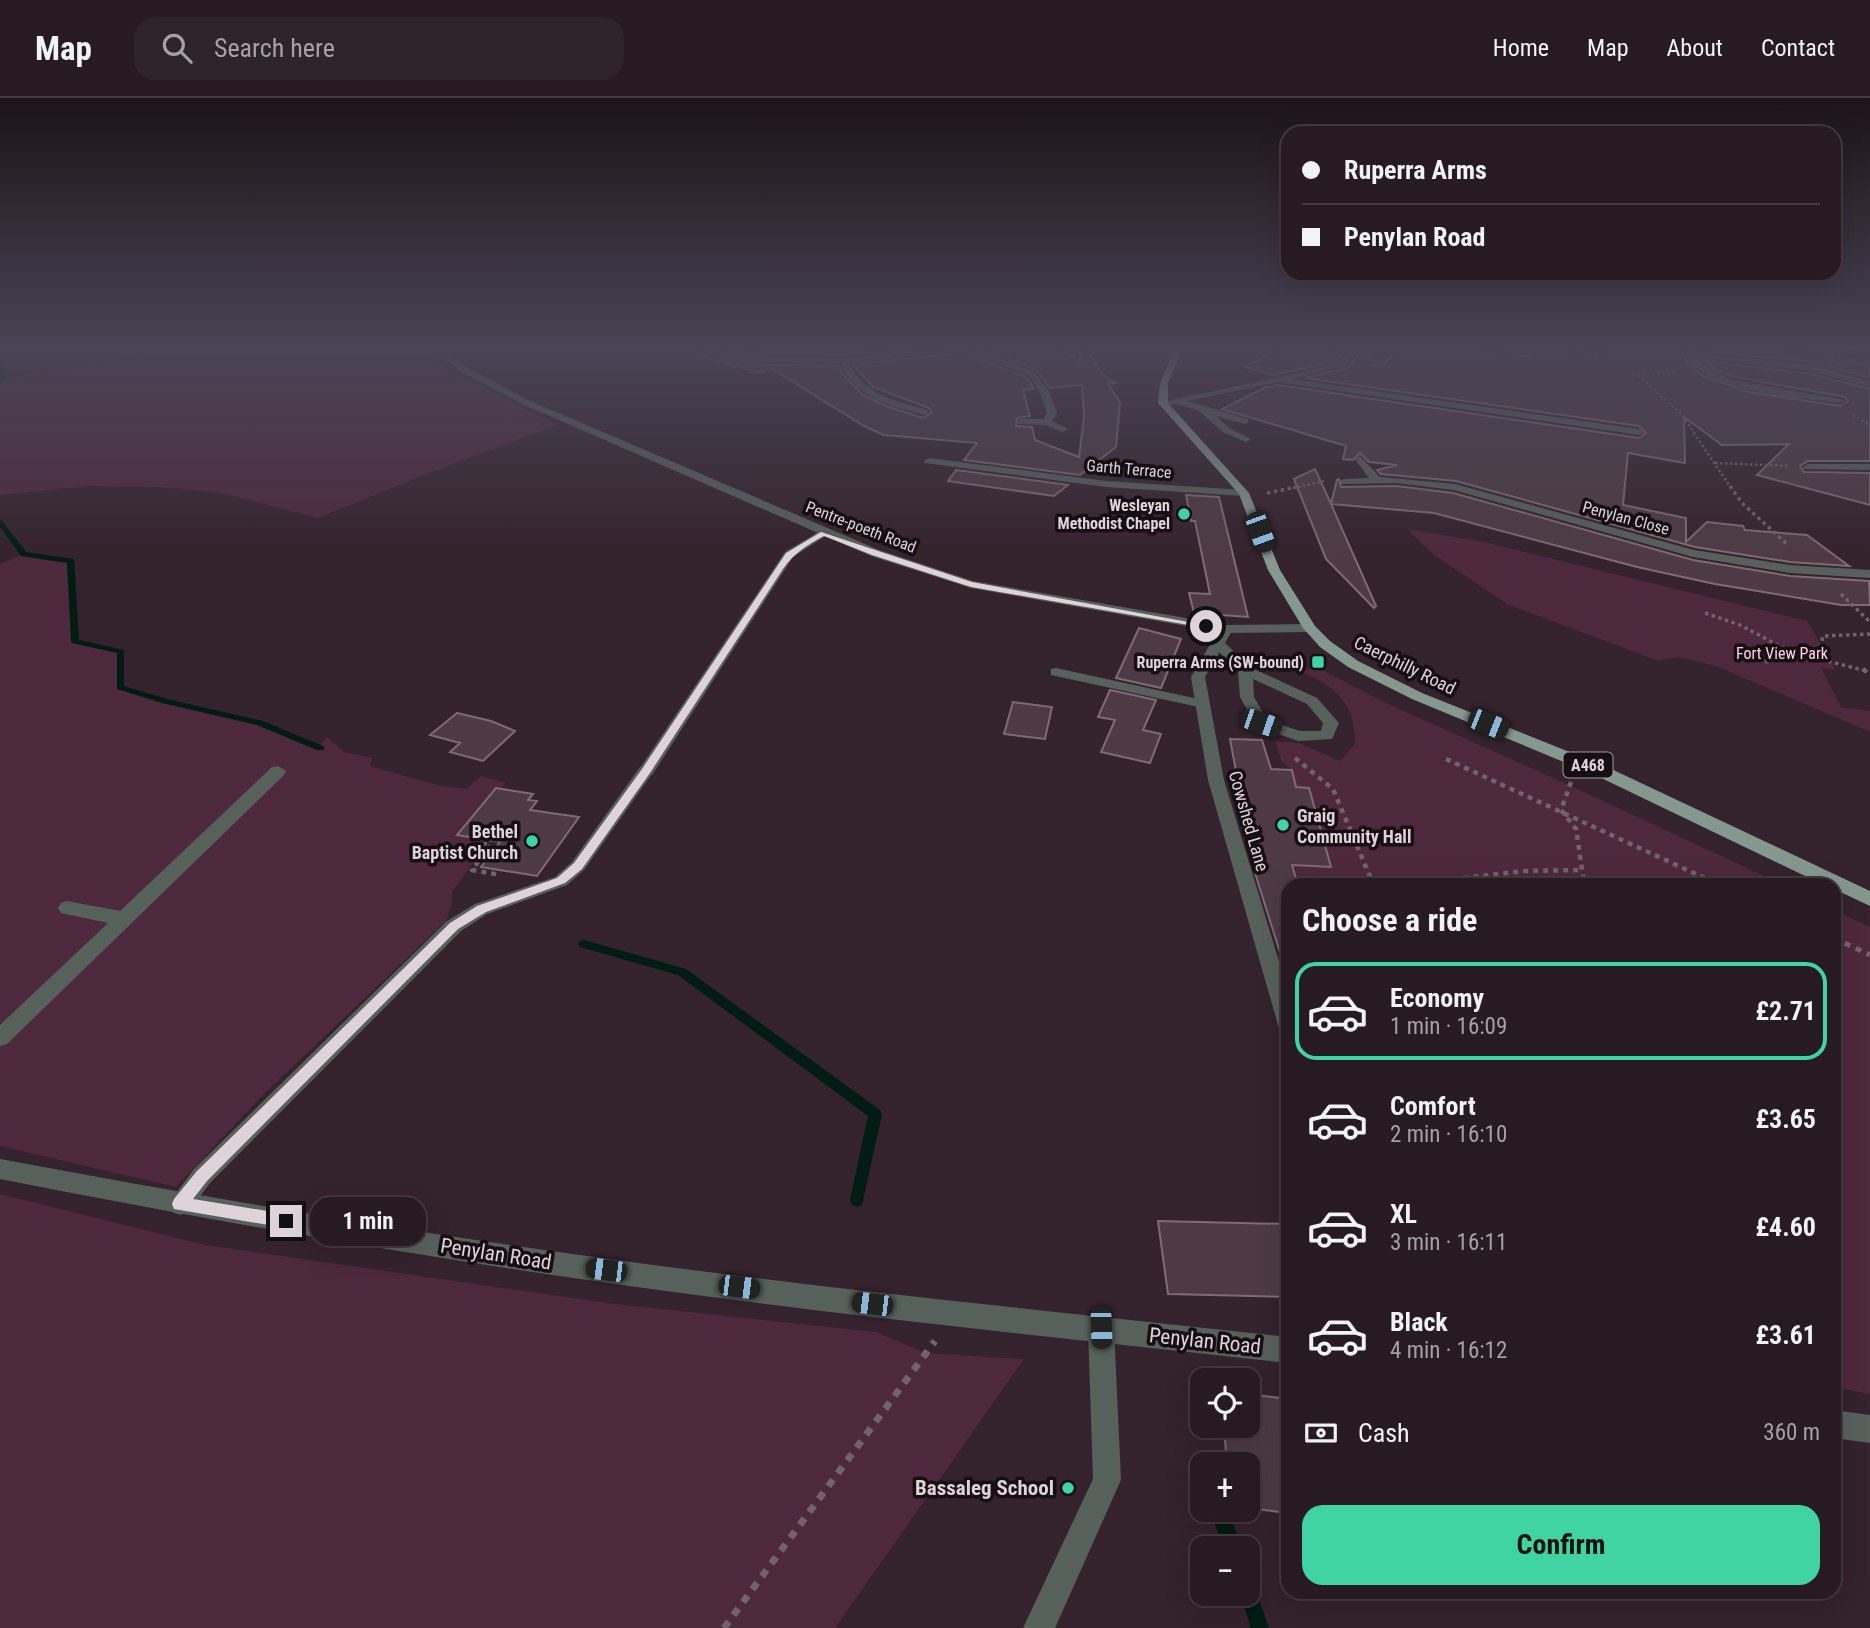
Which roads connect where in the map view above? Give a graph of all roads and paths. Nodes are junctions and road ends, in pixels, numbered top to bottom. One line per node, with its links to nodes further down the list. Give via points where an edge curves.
1 (560, 417): 23 (street, Pentre-poeth Road)
2 (1050, 417): 10 (street)
3 (1176, 417): 21 (main road, Caerphilly Road / A468)
4 (1212, 417): 13 (street)
5 (1232, 417): 8 (street)
6 (1538, 417): 12 (street)
7 (1684, 417): 16 (path)
8 (1245, 421)
9 (1021, 422): 10 (street)
10 (1047, 422): 11 (street)
11 (1063, 429)
12 (1639, 432)
13 (1247, 439)
14 (1360, 458): 19 (street)
15 (929, 461): 21 (street, Garth Terrace, via 1106,484)
16 (1715, 463): 17 (path); 24 (path, via 1742,503)
17 (1808, 467): 18 (street)
18 (1870, 467)
19 (1376, 480): 20 (street, Penylan Close); 24 (street, Penylan Close, via 1455,487 1693,553)
20 (1345, 482): 22 (path, via 1322,481)
21 (1244, 493): 28 (main road, Caerphilly Road / A468, via 1274,570)
22 (1269, 493)
23 (824, 533): 30 (street, Pentre-poeth Road, via 971,584); 59 (street, via 789,555 578,866 561,880 481,909 454,926 202,1176)
24 (1816, 571): 25 (street, Penylan Close); 27 (path)
25 (1870, 574)
26 (1705, 613): 31 (path)
27 (1870, 622)
28 (1310, 628): 30 (street, Pentre-poeth Road); 39 (main road, Caerphilly Road / A468, via 1353,664 1418,696)
29 (1870, 634): 31 (path, via 1823,635 1821,645)
30 (1222, 637): 33 (street); 36 (street, Cowshed Lane, via 1198,677)
31 (1801, 654): 32 (path); 35 (path, via 1866,670)
32 (1765, 662)
33 (1245, 670): 37 (street, via 1247,697); 37 (street, via 1312,701 1331,723 1327,736 1298,736)
34 (1056, 672): 36 (street)
35 (1870, 675)
36 (1203, 704): 56 (street, Cowshed Lane, via 1216,780)
37 (1261, 723): 45 (path, via 1275,741 1333,789)
38 (1446, 759): 41 (path)
39 (1581, 762): 41 (path); 49 (main road, Caerphilly Road / A468)
40 (278, 771): 53 (street)
41 (1560, 810): 43 (path, via 1576,829); 48 (path)
42 (480, 839): 44 (path, via 477,843 491,845 472,870)
43 (1582, 870): 46 (path); 47 (path)
44 (505, 876)
45 (1371, 878)
46 (1463, 878)
47 (1585, 878)
48 (1705, 878)
49 (1826, 878)
50 (1841, 885): 51 (main road, Caerphilly Road / A468)
51 (1870, 899)
52 (67, 908): 53 (street)
53 (125, 919): 57 (street)
54 (1841, 941): 55 (path)
55 (1870, 955)
56 (1281, 1002)
57 (0, 1038)
58 (0, 1169): 59 (street, Penylan Road)
59 (180, 1204): 60 (street, Penylan Road, via 580,1267)
60 (957, 1313): 61 (street, Penylan Road); 65 (path)
61 (1101, 1328): 62 (street, Penylan Road); 66 (street, via 1107,1480)
62 (1281, 1349)
63 (1841, 1424): 64 (street)
64 (1870, 1429)
65 (724, 1628)
66 (1039, 1628)

